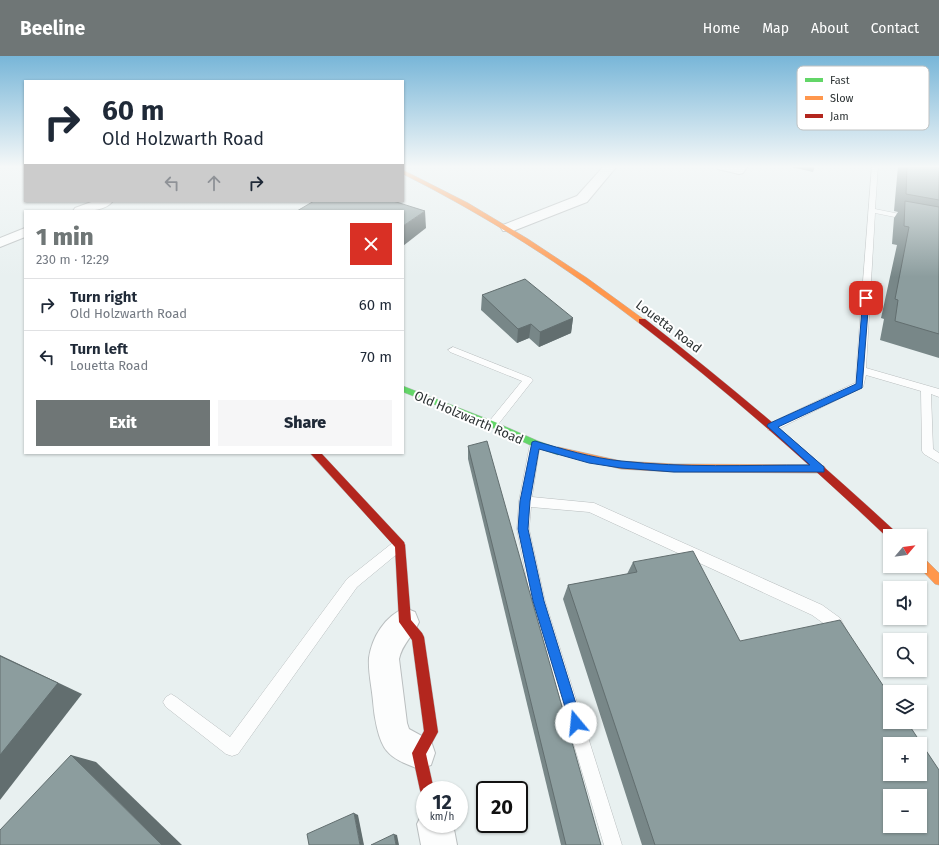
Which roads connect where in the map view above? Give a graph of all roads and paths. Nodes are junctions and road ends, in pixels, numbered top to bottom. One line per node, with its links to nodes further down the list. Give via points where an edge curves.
1 (101, 203): 5 (street)
2 (463, 203): 8 (main road, Louetta Road)
3 (574, 203): 8 (street)
4 (872, 203): 6 (lane)
5 (83, 210)
6 (872, 210): 7 (lane); 12 (lane)
7 (939, 224)
8 (508, 228): 17 (main road, Louetta Road, via 669,341)
9 (24, 233): 10 (street)
10 (0, 243)
11 (453, 350): 16 (lane, via 528,380)
12 (860, 370): 14 (lane); 17 (lane, via 860,386)
13 (404, 389): 16 (main road, Old Holzwarth Road)
14 (926, 390): 15 (lane); 20 (lane, via 928,451)
15 (939, 393)
16 (492, 424): 18 (main road, Old Holzwarth Road)
17 (772, 426): 21 (main road, Louetta Road)
18 (535, 444): 21 (main road, Old Holzwarth Road, via 589,460 621,465); 22 (lane)
19 (316, 454): 24 (main road)
20 (939, 459)
21 (821, 469): 23 (main road, Louetta Road)
22 (525, 501): 28 (lane, via 590,507 817,610 835,624); 34 (lane, via 523,529 538,601)
23 (885, 529)
24 (400, 545): 27 (main road); 29 (lane, via 352,583 232,748)
25 (927, 568): 26 (main road)
26 (939, 580)
27 (405, 622): 30 (street, via 388,642 384,659 386,681 391,724 398,740)
28 (850, 645)
29 (171, 702)
30 (419, 753): 31 (main road)
31 (426, 781)
32 (437, 833): 33 (street)
33 (440, 845)
34 (613, 845)

